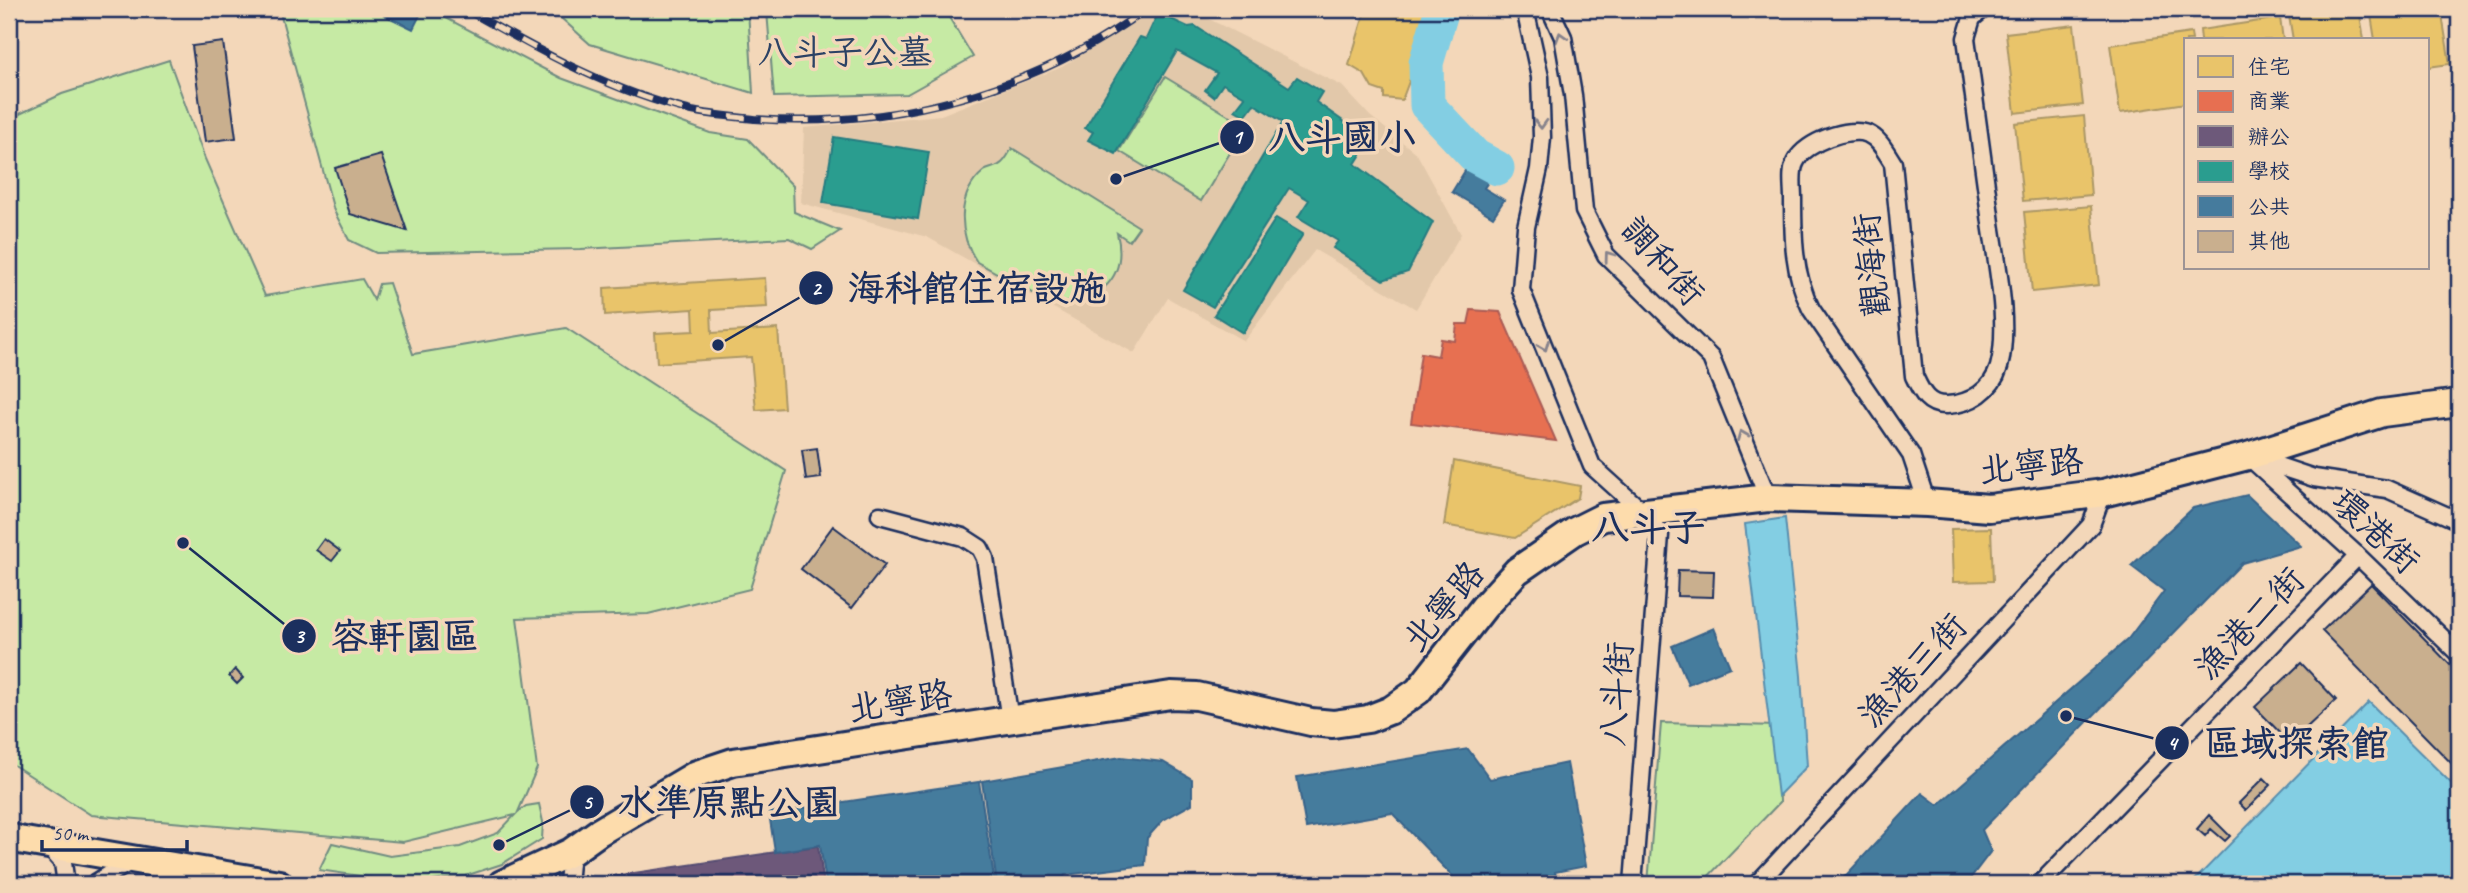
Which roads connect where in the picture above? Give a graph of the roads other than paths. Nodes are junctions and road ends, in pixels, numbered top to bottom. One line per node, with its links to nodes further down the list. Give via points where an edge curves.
1 (1525, 9): 9 (street, one-way to 9, via 1540,77 1542,137 1526,227 1521,290 1592,466)
2 (1550, 9): 7 (street, 調和街, one-way to 2, via 1711,358 1606,255 1584,211 1573,95 1563,37)
3 (1983, 9): 8 (street, 觀海街, via 1972,18 1966,38 2004,312 1999,365 1986,390 1943,405 1923,395 1914,376 1893,163 1881,144 1868,134 1834,135 1803,151 1795,161 1793,176 1793,252 1802,292 1910,455)
4 (2459, 403): 5 (main road, 北寧路, via 2382,413)
5 (2248, 456): 6 (main road, 北寧路); 11 (street, via 2314,478 2387,489); 12 (street, 環港街)
6 (2103, 493): 8 (main road, 北寧路, via 1989,508); 25 (street, 漁港三街, via 2091,525)
7 (1768, 498): 8 (main road, 北寧路); 9 (main road, 北寧路)
8 (1927, 503)
9 (1644, 513): 14 (main road, 北寧路, via 1603,517 1517,571 1418,691 1368,719 1311,722 1197,696 1171,695); 24 (street, 八斗街, via 1660,535)
10 (880, 514): 14 (street, via 963,537 980,548)
11 (2459, 521)
12 (2358, 556): 13 (street, 環港街); 26 (street, 漁港二街)
13 (2459, 654)
14 (1010, 720): 17 (main road, 北寧路, via 733,762 697,774)
15 (9, 837): 16 (main road)
16 (47, 845): 18 (main road); 19 (street, via 63,863)
17 (570, 852): 22 (main road, 北寧路); 23 (street)
18 (133, 860): 20 (street); 21 (main road)
19 (66, 884)
20 (94, 884)
21 (279, 884)
22 (502, 884)
23 (568, 884)
24 (1633, 884)
25 (1757, 884)
26 (2040, 884)

